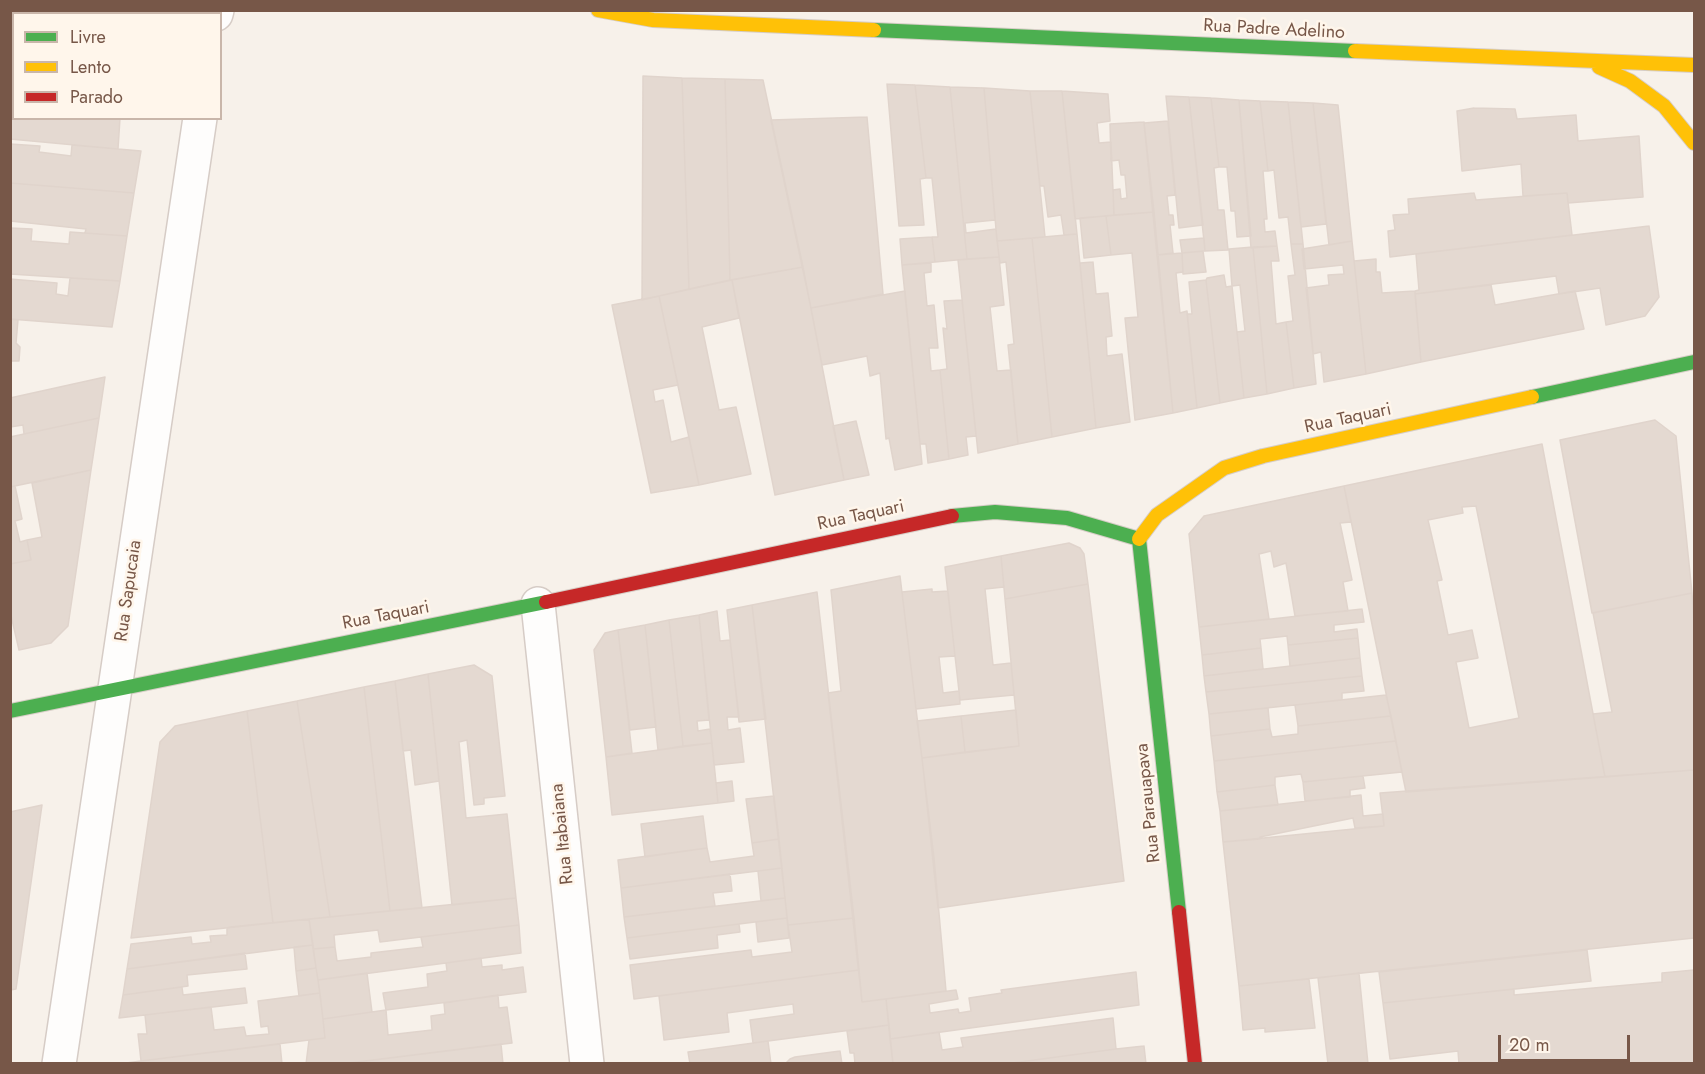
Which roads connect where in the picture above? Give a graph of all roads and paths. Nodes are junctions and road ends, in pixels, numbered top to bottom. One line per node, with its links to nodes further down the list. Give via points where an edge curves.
1 (598, 10): 2 (main road, Rua Padre Adelino, via 653,20)
2 (1590, 62): 3 (main road, Rua Padre Adelino); 5 (main road, Rua Padre Adelino, via 1630,81 1664,106)
3 (1695, 65)
4 (200, 120): 9 (street, Rua Sapucaia)
5 (1695, 144)
6 (1695, 362): 7 (main road, Rua Taquari, via 1263,456 1224,468 1157,515)
7 (1139, 538): 8 (main road, Rua Taquari, via 1067,518 995,512 951,516); 13 (main road, Rua Parauapava)
8 (538, 604): 9 (main road, Rua Taquari); 12 (street, Rua Itabaiana)
9 (114, 689): 10 (main road, Rua Taquari); 11 (street, Rua Sapucaia)
10 (10, 711)
11 (59, 1064)
12 (587, 1064)
13 (1195, 1064)

